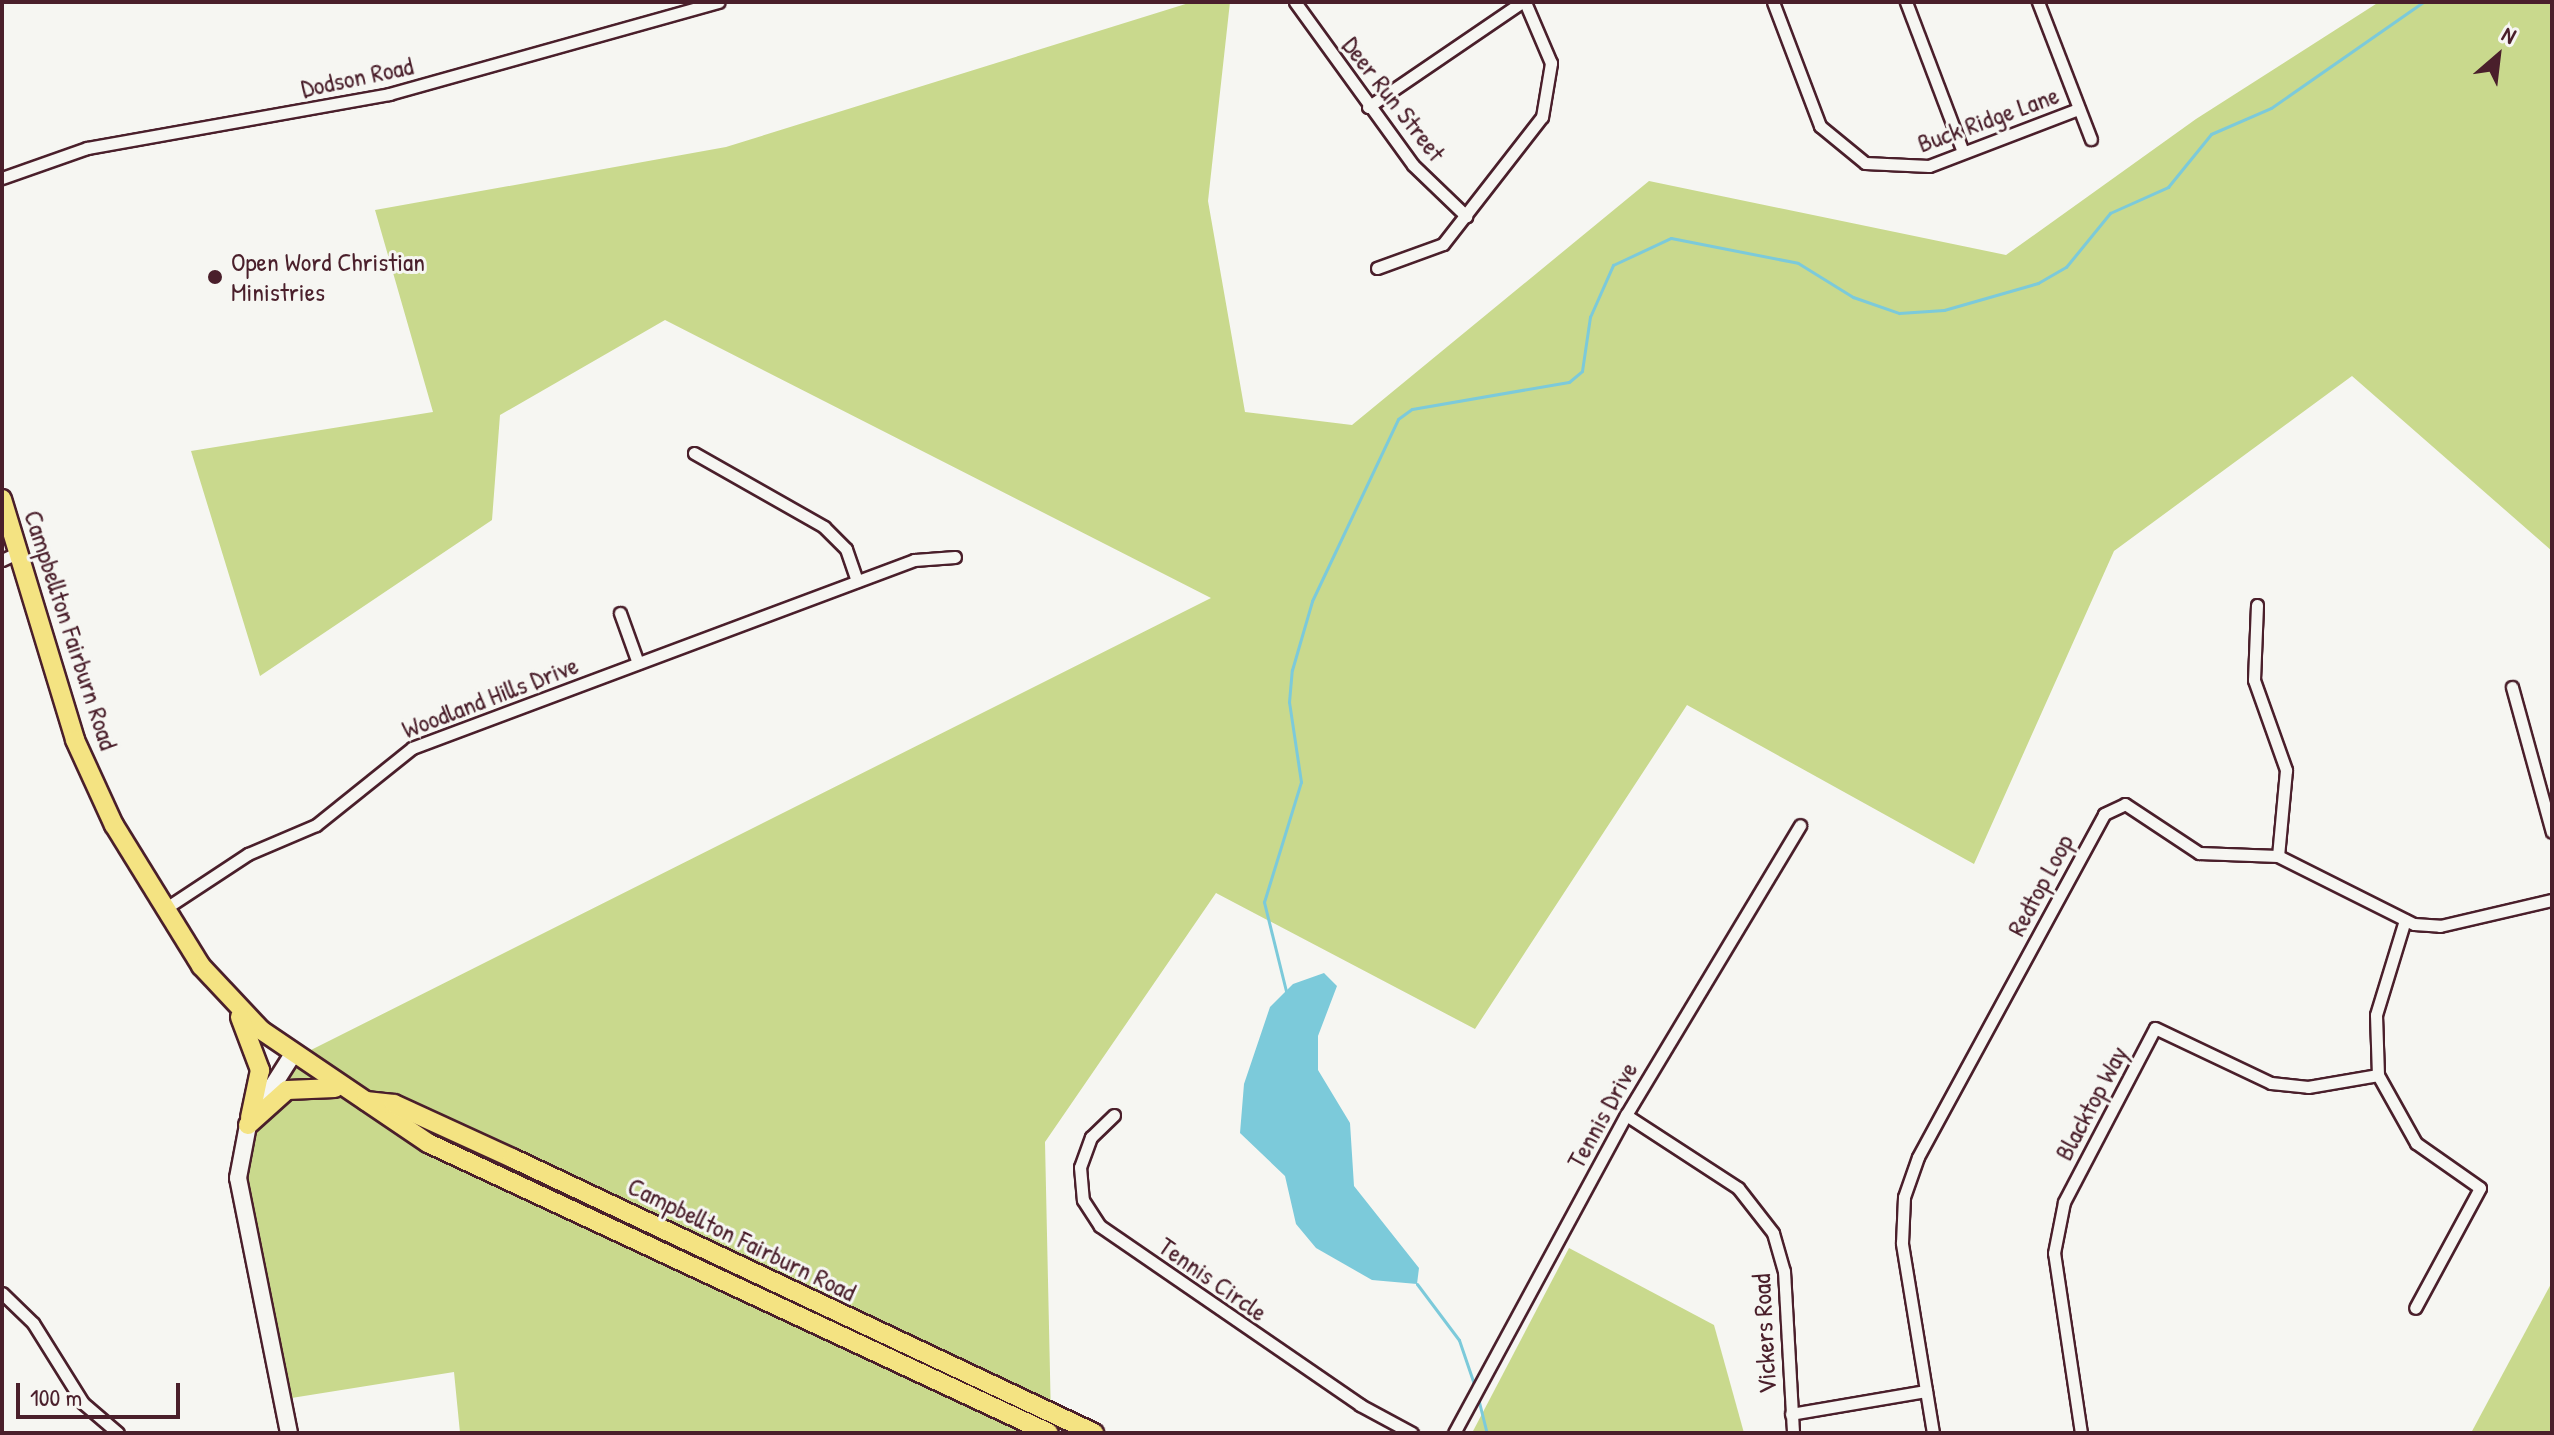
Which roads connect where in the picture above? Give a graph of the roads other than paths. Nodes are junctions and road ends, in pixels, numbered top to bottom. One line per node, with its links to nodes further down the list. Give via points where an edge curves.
1 (718, 2): 11 (street, Dodson Road, via 389,94 87,148)
2 (1295, 2): 7 (street, Deer Run Street)
3 (1523, 2): 7 (street); 12 (street, via 1551,63 1546,105 1526,144)
4 (1773, 2): 10 (street, Buck Ridge Lane, via 1833,142 1884,169 1920,168)
5 (1906, 2): 10 (street)
6 (2038, 2): 8 (street)
7 (1368, 107): 12 (street, Deer Run Street)
8 (2078, 109): 9 (street); 10 (street, Buck Ridge Lane)
9 (2091, 139)
10 (1963, 152)
11 (2, 178)
12 (1466, 216): 13 (street, via 1443,244)
13 (1377, 268)
14 (694, 453): 18 (street, via 824,527 846,549)
15 (2, 499): 16 (main road, Campbellton Fairburn Road)
16 (10, 557): 27 (main road, Campbellton Fairburn Road, via 75,740)
17 (955, 557): 18 (street, Woodland Hills Drive, via 914,560)
18 (857, 581): 21 (street, Woodland Hills Drive)
19 (2257, 605): 25 (street, via 2254,680 2286,770)
20 (620, 613): 21 (street)
21 (638, 663): 27 (street, Woodland Hills Drive, via 412,748 316,825 248,854)
22 (2512, 687): 24 (street)
23 (1800, 825): 34 (street, Tennis Drive)
24 (2552, 832)
25 (2278, 856): 28 (street, Redtop Loop); 38 (street, Redtop Loop, via 2199,853 2125,804 2104,814 1918,1157 1904,1197 1902,1243)
26 (2552, 900): 28 (street, Redtop Loop, via 2440,926)
27 (163, 910): 29 (main road, Campbellton Fairburn Road)
28 (2405, 920): 31 (street, via 2376,1015)
29 (231, 1001): 30 (main road, Campbellton Fairburn Road); 35 (main road, via 259,1057)
30 (293, 1054): 32 (main road, Campbellton Fairburn Road); 35 (main road)
31 (2378, 1075): 37 (street, via 2416,1143 2480,1188); 48 (street, Blacktop Way, via 2308,1087 2271,1083 2155,1028 2064,1202 2054,1253)
32 (365, 1100): 35 (main road, via 302,1085 274,1098); 42 (main road, Campbellton Fairburn Road, via 428,1143); 43 (main road, Campbellton Fairburn Road, via 394,1104)
33 (1114, 1115): 44 (street, Tennis Circle, via 1091,1137 1080,1167 1083,1200 1100,1226 1347,1397)
34 (1626, 1115): 39 (street, Vickers Road, via 1738,1188 1773,1233 1784,1271); 45 (street, Tennis Drive)
35 (248, 1125): 41 (main road, via 238,1178)
36 (2, 1293): 40 (street, via 33,1323 83,1403)
37 (2415, 1308)
38 (1926, 1391): 39 (street); 47 (street, Redtop Loop)
39 (1791, 1414): 46 (street, Vickers Road)
40 (118, 1433)
41 (289, 1433)
42 (1049, 1433)
43 (1094, 1433)
44 (1412, 1433)
45 (1454, 1433)
46 (1793, 1433)
47 (1933, 1433)
48 (2081, 1433)

